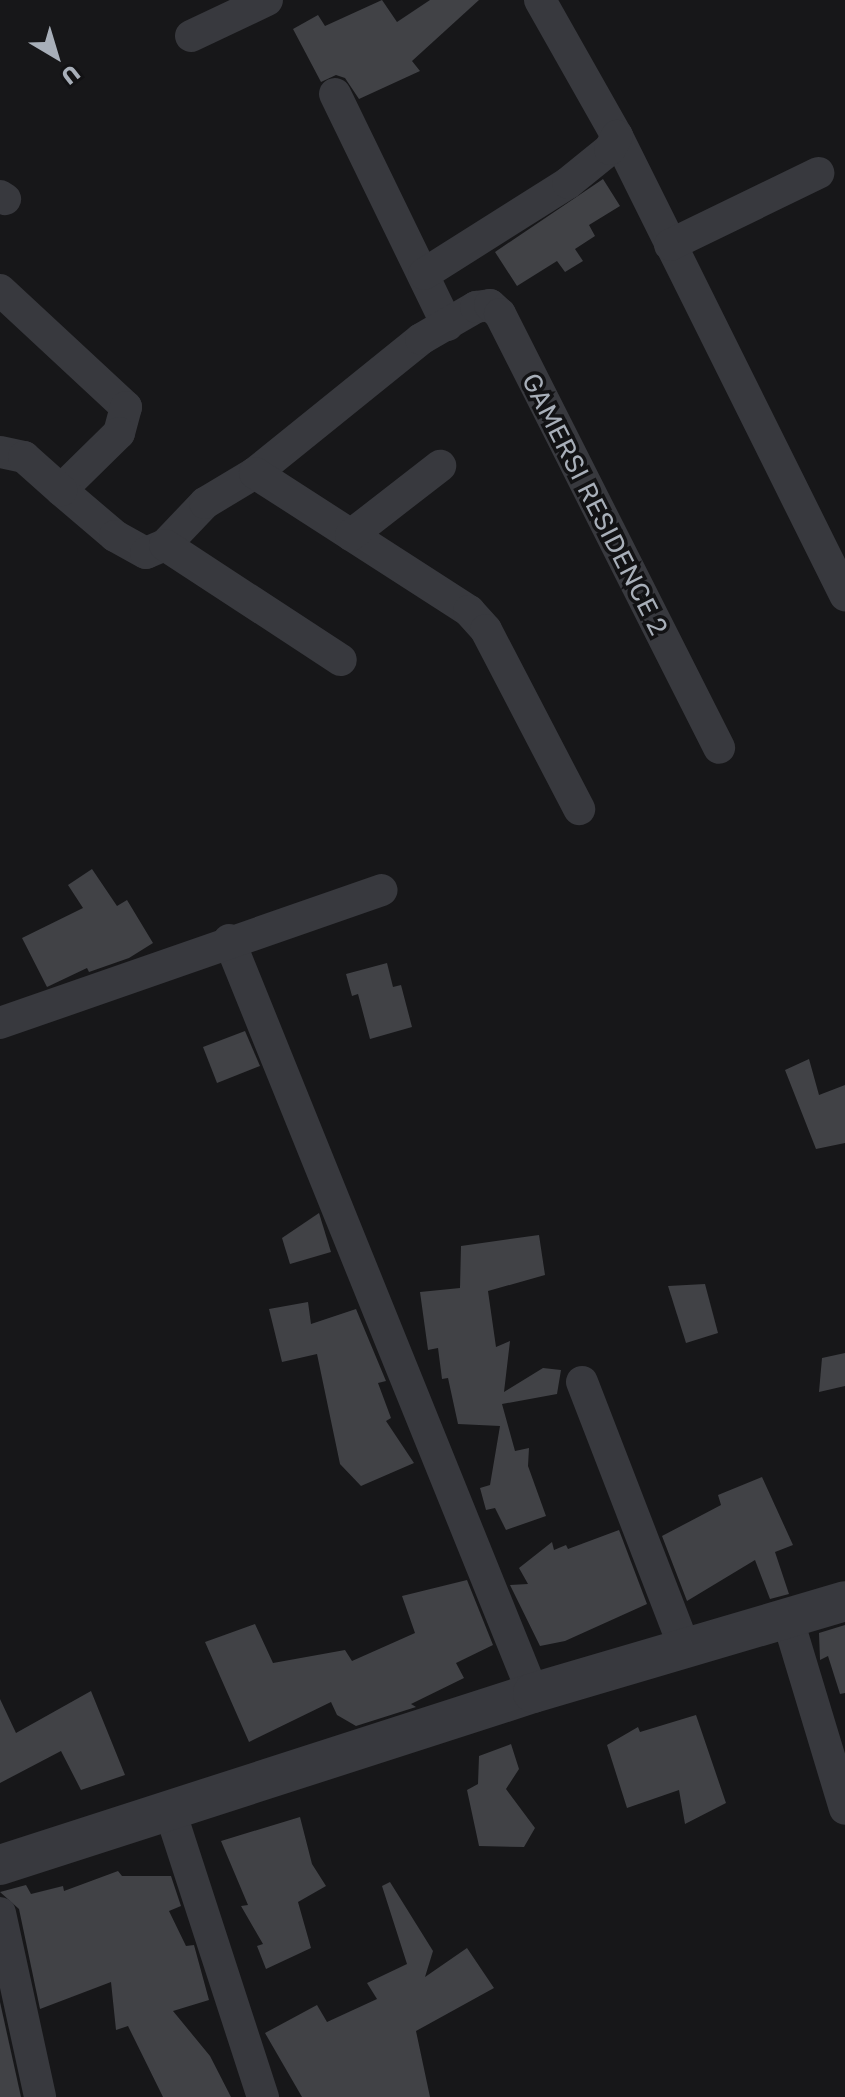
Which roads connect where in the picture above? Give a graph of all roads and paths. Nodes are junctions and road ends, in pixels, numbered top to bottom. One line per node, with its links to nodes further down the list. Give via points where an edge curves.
1 (267, 0): 3 (street)
2 (540, 0): 5 (street)
3 (191, 36)
4 (335, 94): 8 (street)
5 (617, 136): 7 (street); 8 (street, via 610,149 568,183)
6 (818, 173): 7 (street)
7 (670, 245): 17 (street)
8 (424, 274): 10 (street)
9 (0, 290): 14 (street, via 126,407 119,433)
10 (447, 325): 13 (street, GAMERSI RESIDENCE 2, via 383,367); 19 (street, GAMERSI RESIDENCE 2, via 476,307 490,305 500,314)
11 (0, 452): 14 (street, via 24,457)
12 (440, 466): 15 (street)
13 (255, 473): 15 (street); 16 (street, GAMERSI RESIDENCE 2, via 205,503)
14 (61, 490): 16 (street, via 138,551 156,552)
15 (351, 535): 20 (street, via 469,611 486,630)
16 (165, 545): 18 (street)
17 (845, 595)
18 (341, 660)
19 (719, 748)
20 (579, 809)
21 (381, 890): 22 (street)
22 (229, 940): 23 (street); 28 (street)
23 (0, 1023)
24 (582, 1382): 27 (street)
25 (845, 1601): 26 (street)
26 (788, 1620): 27 (street); 29 (street)
27 (686, 1651): 28 (street)
28 (533, 1693): 30 (street)
29 (845, 1809)
30 (170, 1811): 31 (street); 34 (street)
31 (0, 1865)
32 (0, 1913): 33 (street)
33 (40, 2097)
34 (263, 2097)

